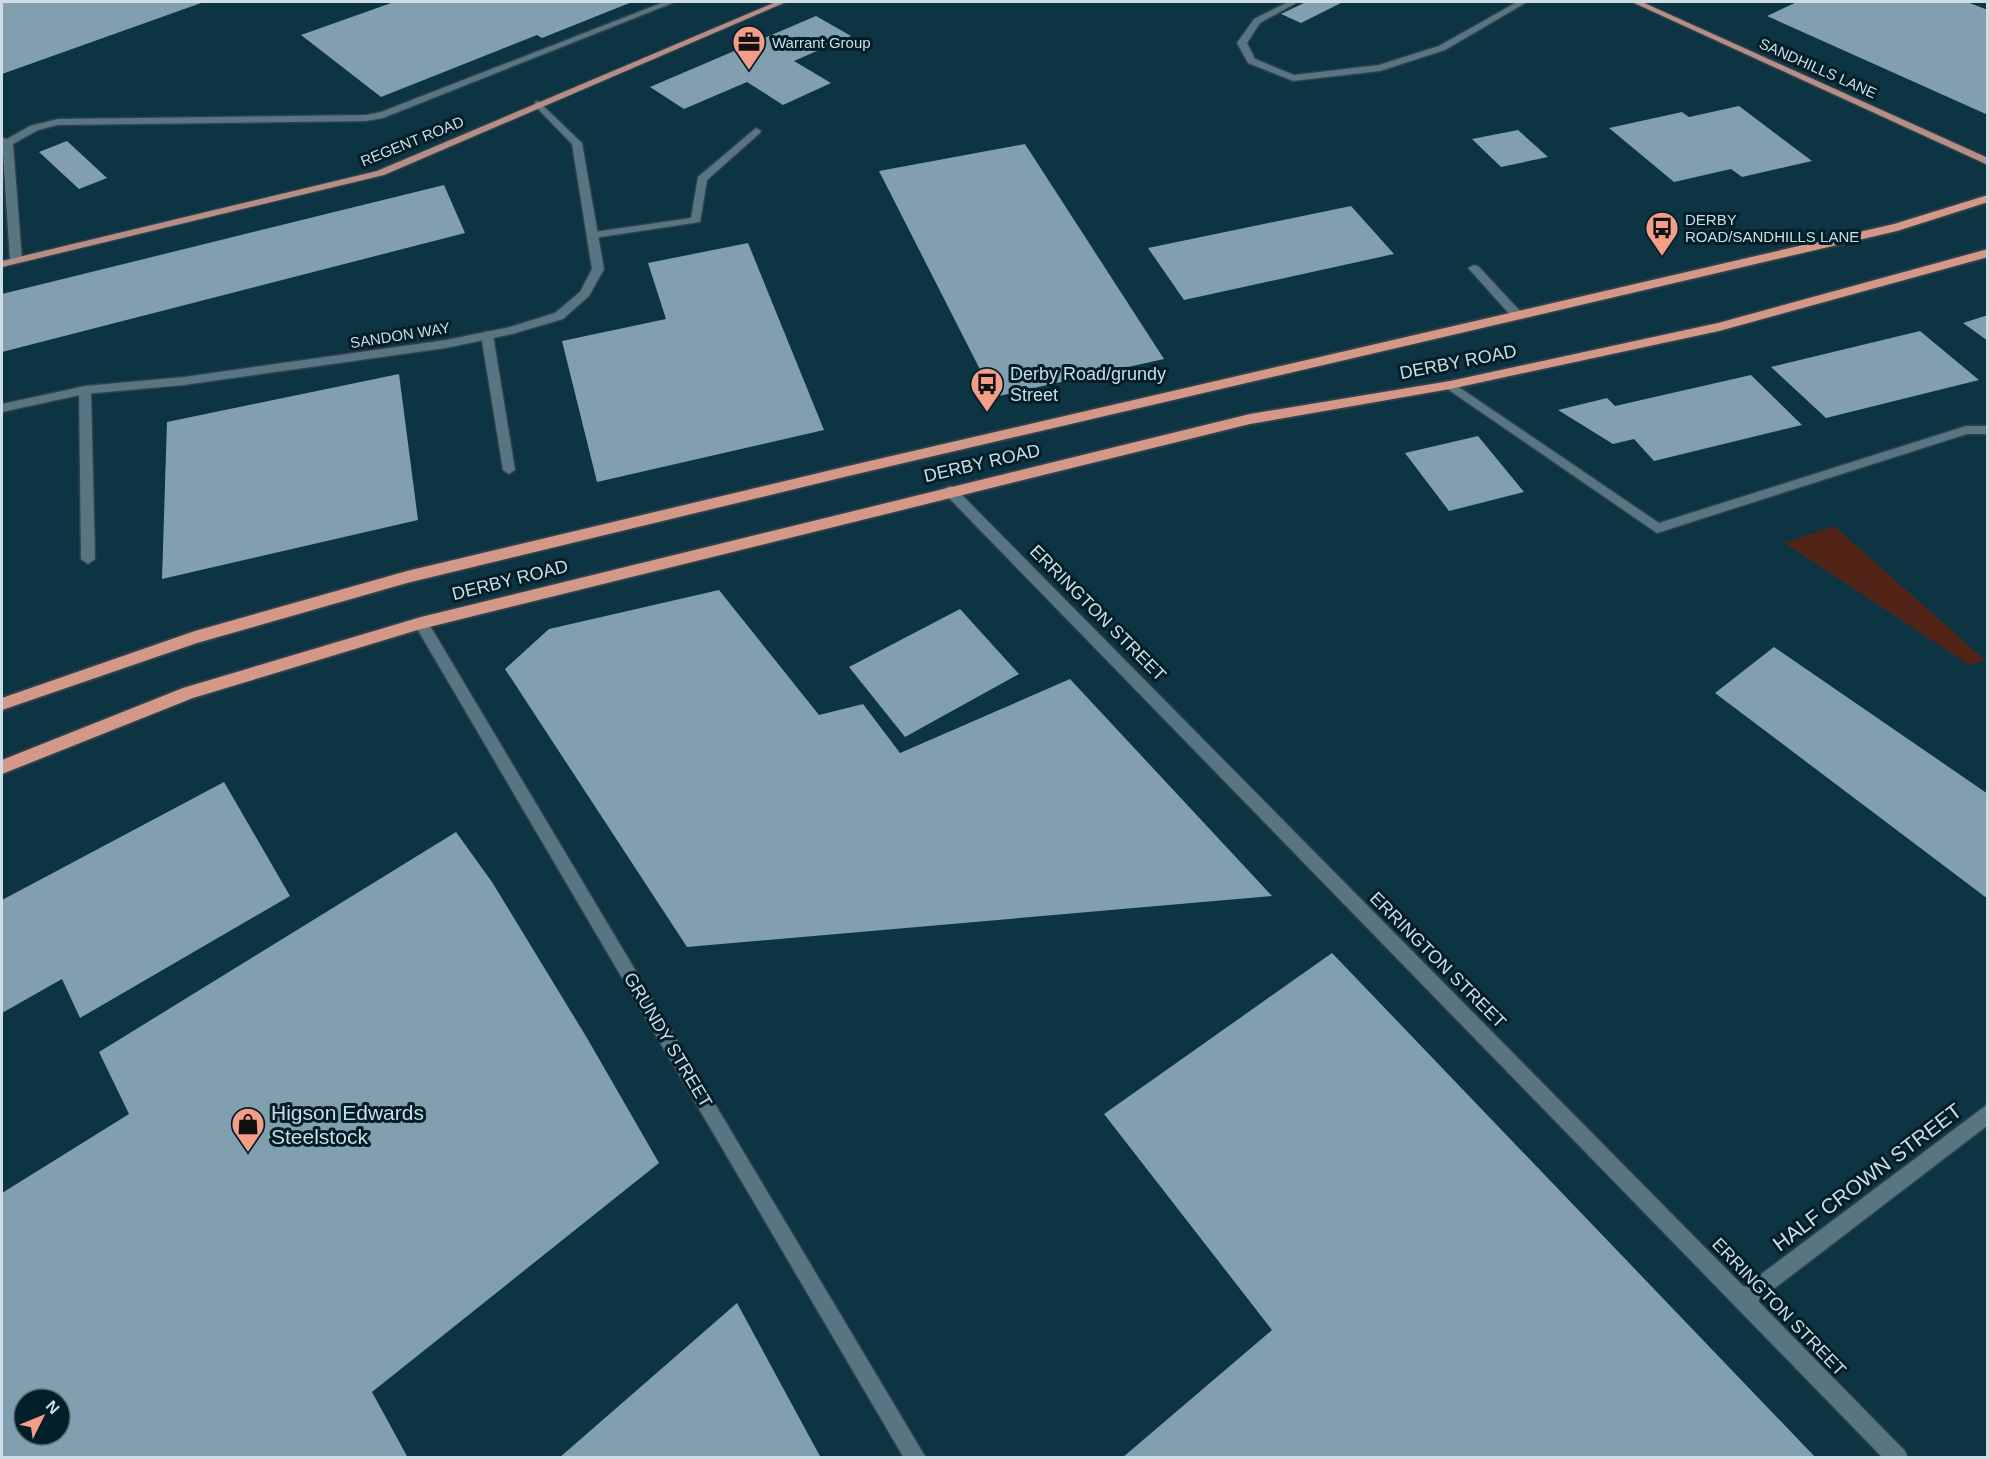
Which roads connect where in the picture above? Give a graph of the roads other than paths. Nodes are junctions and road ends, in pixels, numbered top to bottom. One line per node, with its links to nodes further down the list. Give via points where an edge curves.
1 (671, 2): 8 (street, via 383,115 58,122)
2 (782, 2): 6 (main road, REGENT ROAD)
3 (1294, 2): 4 (street, via 1257,21 1242,43 1251,61 1293,78 1380,68 1442,48)
4 (1523, 2)
5 (1636, 2): 9 (main road, SANDHILLS LANE)
6 (538, 104): 11 (street, SANDON WAY, via 577,143); 13 (main road, REGENT ROAD, via 380,173)
7 (756, 131): 11 (street, via 702,179 696,220)
8 (5, 142): 13 (street)
9 (1988, 162)
10 (1988, 198): 16 (highway, DERBY ROAD, via 1897,227)
11 (594, 235): 17 (street, SANDON WAY, via 598,269 585,294 559,316)
12 (1988, 254): 18 (highway, DERBY ROAD, via 1719,327)
13 (16, 260): 14 (main road, REGENT ROAD)
14 (2, 264)
15 (1474, 268): 16 (street)
16 (1517, 315): 26 (highway, DERBY ROAD, via 407,577 195,638)
17 (487, 335): 19 (street, SANDON WAY, via 184,381); 22 (street)
18 (1450, 385): 21 (street, via 1657,528 1966,430); 23 (highway, DERBY ROAD, via 1250,419)
19 (85, 390): 20 (street, SANDON WAY); 24 (street)
20 (2, 408)
21 (1988, 430)
22 (509, 470)
23 (950, 491): 25 (highway, DERBY ROAD); 29 (street, ERRINGTON STREET)
24 (88, 559)
25 (421, 623): 27 (highway, DERBY ROAD, via 189,693); 30 (street, GRUNDY STREET)
26 (2, 704)
27 (2, 767)
28 (1988, 1113): 29 (street, HALF CROWN STREET)
29 (1744, 1299): 31 (street, ERRINGTON STREET)
30 (916, 1458)
31 (1898, 1458)

